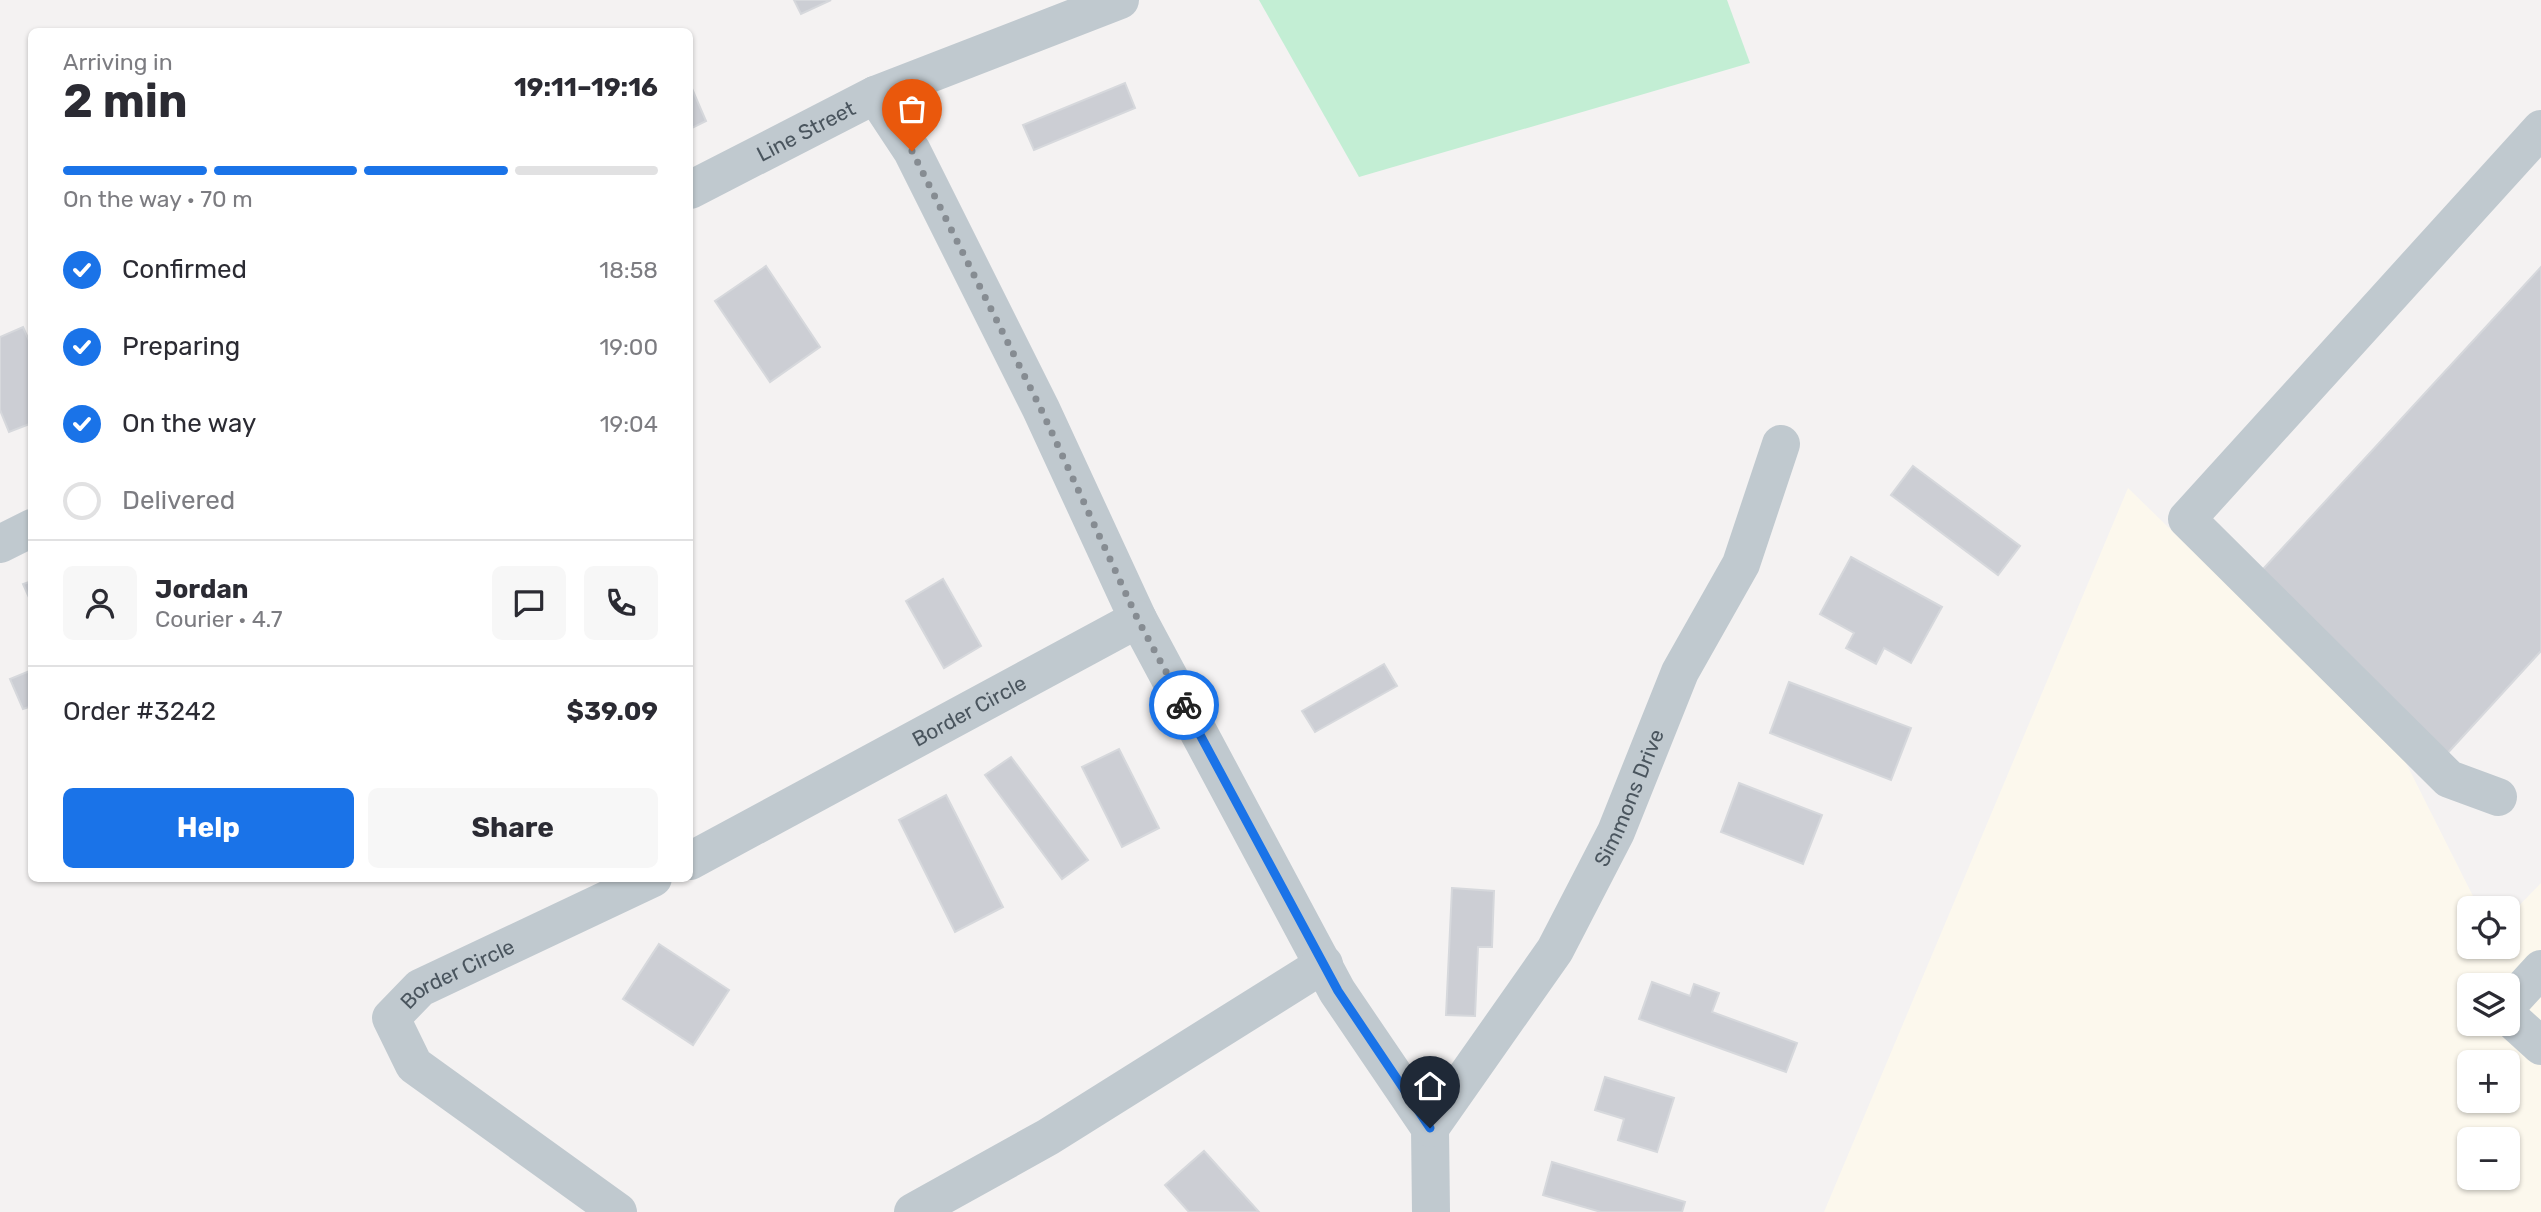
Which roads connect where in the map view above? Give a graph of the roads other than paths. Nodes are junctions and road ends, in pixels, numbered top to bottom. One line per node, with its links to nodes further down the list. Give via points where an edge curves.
1 (1120, 0): 2 (street, Line Street)
2 (875, 95): 4 (street, Line Street); 8 (street, via 912,151 949,223)
3 (2541, 129): 9 (street, via 2187,519 2449,779)
4 (693, 188)
5 (1781, 444): 17 (street, Simmons Drive, via 1741,564 1680,672 1616,832 1555,950)
6 (28, 530): 7 (street)
7 (0, 544)
8 (1138, 620): 10 (street, Border Circle); 12 (street)
9 (2498, 797)
10 (693, 859)
11 (645, 882): 18 (street, Border Circle, via 420,988 391,1018 414,1065)
12 (1324, 964): 17 (street); 19 (street, via 1048,1137)
13 (2541, 969): 14 (street)
14 (2520, 992)
15 (2520, 1027): 16 (street)
16 (2541, 1046)
17 (1430, 1128): 20 (street)
18 (618, 1212)
19 (913, 1212)
20 (1431, 1212)

